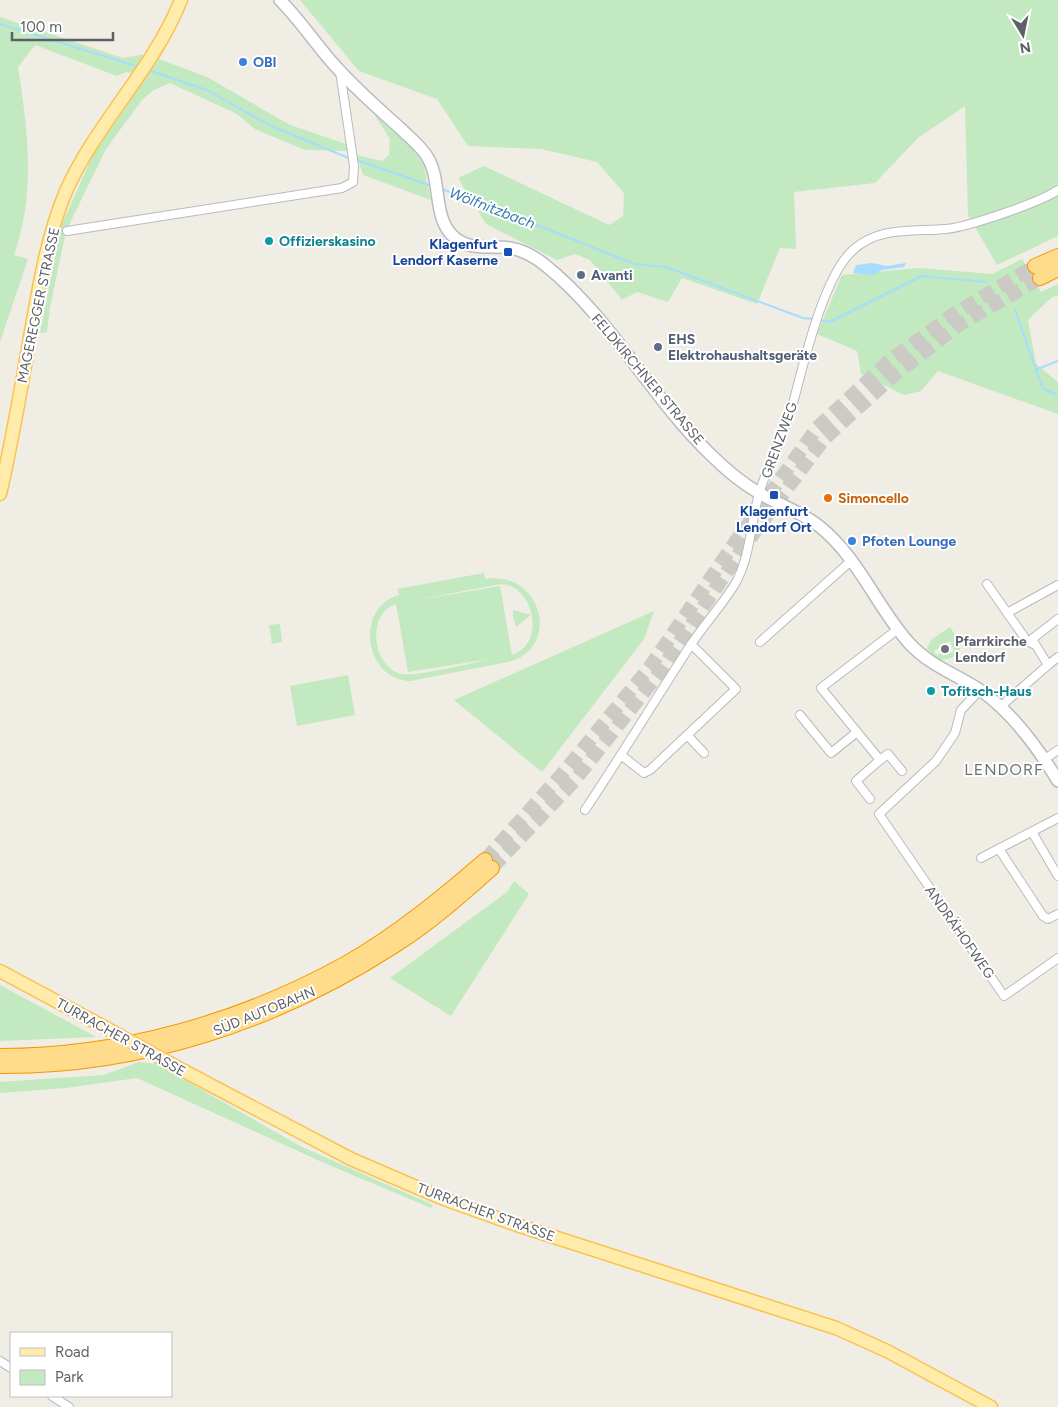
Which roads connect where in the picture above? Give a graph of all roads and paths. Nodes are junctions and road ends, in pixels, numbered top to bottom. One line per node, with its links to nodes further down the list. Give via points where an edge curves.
1 (181, 0): 9 (main road, MAGEREGGER STRASSE, via 154,54 87,150 66,191 41,276)
2 (280, 0): 3 (street, FELDKIRCHNER STRASSE)
3 (340, 71): 5 (street, MAGEREGGER STRASSE, via 354,166 353,182 342,188); 8 (street, FELDKIRCHNER STRASSE, via 422,150 431,164 447,230 467,245 523,251 558,277 598,318 686,429 727,470)
4 (1058, 190): 8 (street, GRENZWEG, via 949,229 895,231 869,240 853,250 844,262 814,327 793,406)
5 (67, 231)
6 (1058, 256): 7 (highway, via 1037,272)
7 (1058, 269)
8 (759, 493): 10 (street, FELDKIRCHNER STRASSE, via 794,509 821,527); 17 (street, GRENZWEG, via 748,554 736,582)
9 (0, 494)
10 (852, 560): 15 (street, FELDKIRCHNER STRASSE); 16 (street)
11 (988, 584): 13 (street)
12 (1058, 585): 13 (street)
13 (1007, 613): 18 (street, via 1027,641)
14 (1058, 619): 18 (street, via 1032,639)
15 (898, 629): 21 (street, FELDKIRCHNER STRASSE, via 922,656); 24 (street, via 821,688)
16 (760, 642)
17 (692, 644): 25 (street, via 736,689); 28 (street, GRENZWEG)
18 (1035, 645): 20 (street)
19 (1058, 657): 20 (street)
20 (1048, 665): 22 (street)
21 (980, 690): 22 (street, FELDKIRCHNER STRASSE); 41 (street, ANDRÄHOFWEG, via 961,710 955,733 936,761 879,814 1004,996)
22 (1000, 707): 29 (street, FELDKIRCHNER STRASSE)
23 (800, 715): 24 (street, via 831,753)
24 (857, 732): 30 (street)
25 (687, 735): 27 (street); 28 (street, via 644,773)
26 (1058, 750): 29 (street)
27 (704, 753)
28 (621, 755): 34 (street, GRENZWEG)
29 (1045, 759): 32 (street, FELDKIRCHNER STRASSE)
30 (880, 760): 31 (street, via 888,754); 33 (street, via 856,780)
31 (902, 771)
32 (1058, 781)
33 (870, 799)
34 (585, 810)
35 (1058, 818): 36 (street)
36 (1032, 832): 37 (street); 39 (street)
37 (999, 849): 38 (street); 40 (street, via 1042,916 1048,919)
38 (982, 858)
39 (1058, 876)
40 (1058, 914)
41 (1058, 958)
42 (0, 971): 49 (main road, TURRACHER STRASSE, bridge, via 351,1159 444,1199 526,1228 836,1328 887,1351)
43 (0, 1056): 44 (highway, SÜD AUTOBAHN, via 115,1046 186,1030 243,1010 293,990 346,963 489,864 446,908 396,946 294,1002 243,1023 136,1054)
44 (42, 1065): 45 (highway, SÜD AUTOBAHN); 46 (highway)
45 (0, 1066)
46 (0, 1074)
47 (54, 1397): 48 (street)
48 (69, 1407)
49 (991, 1407)

